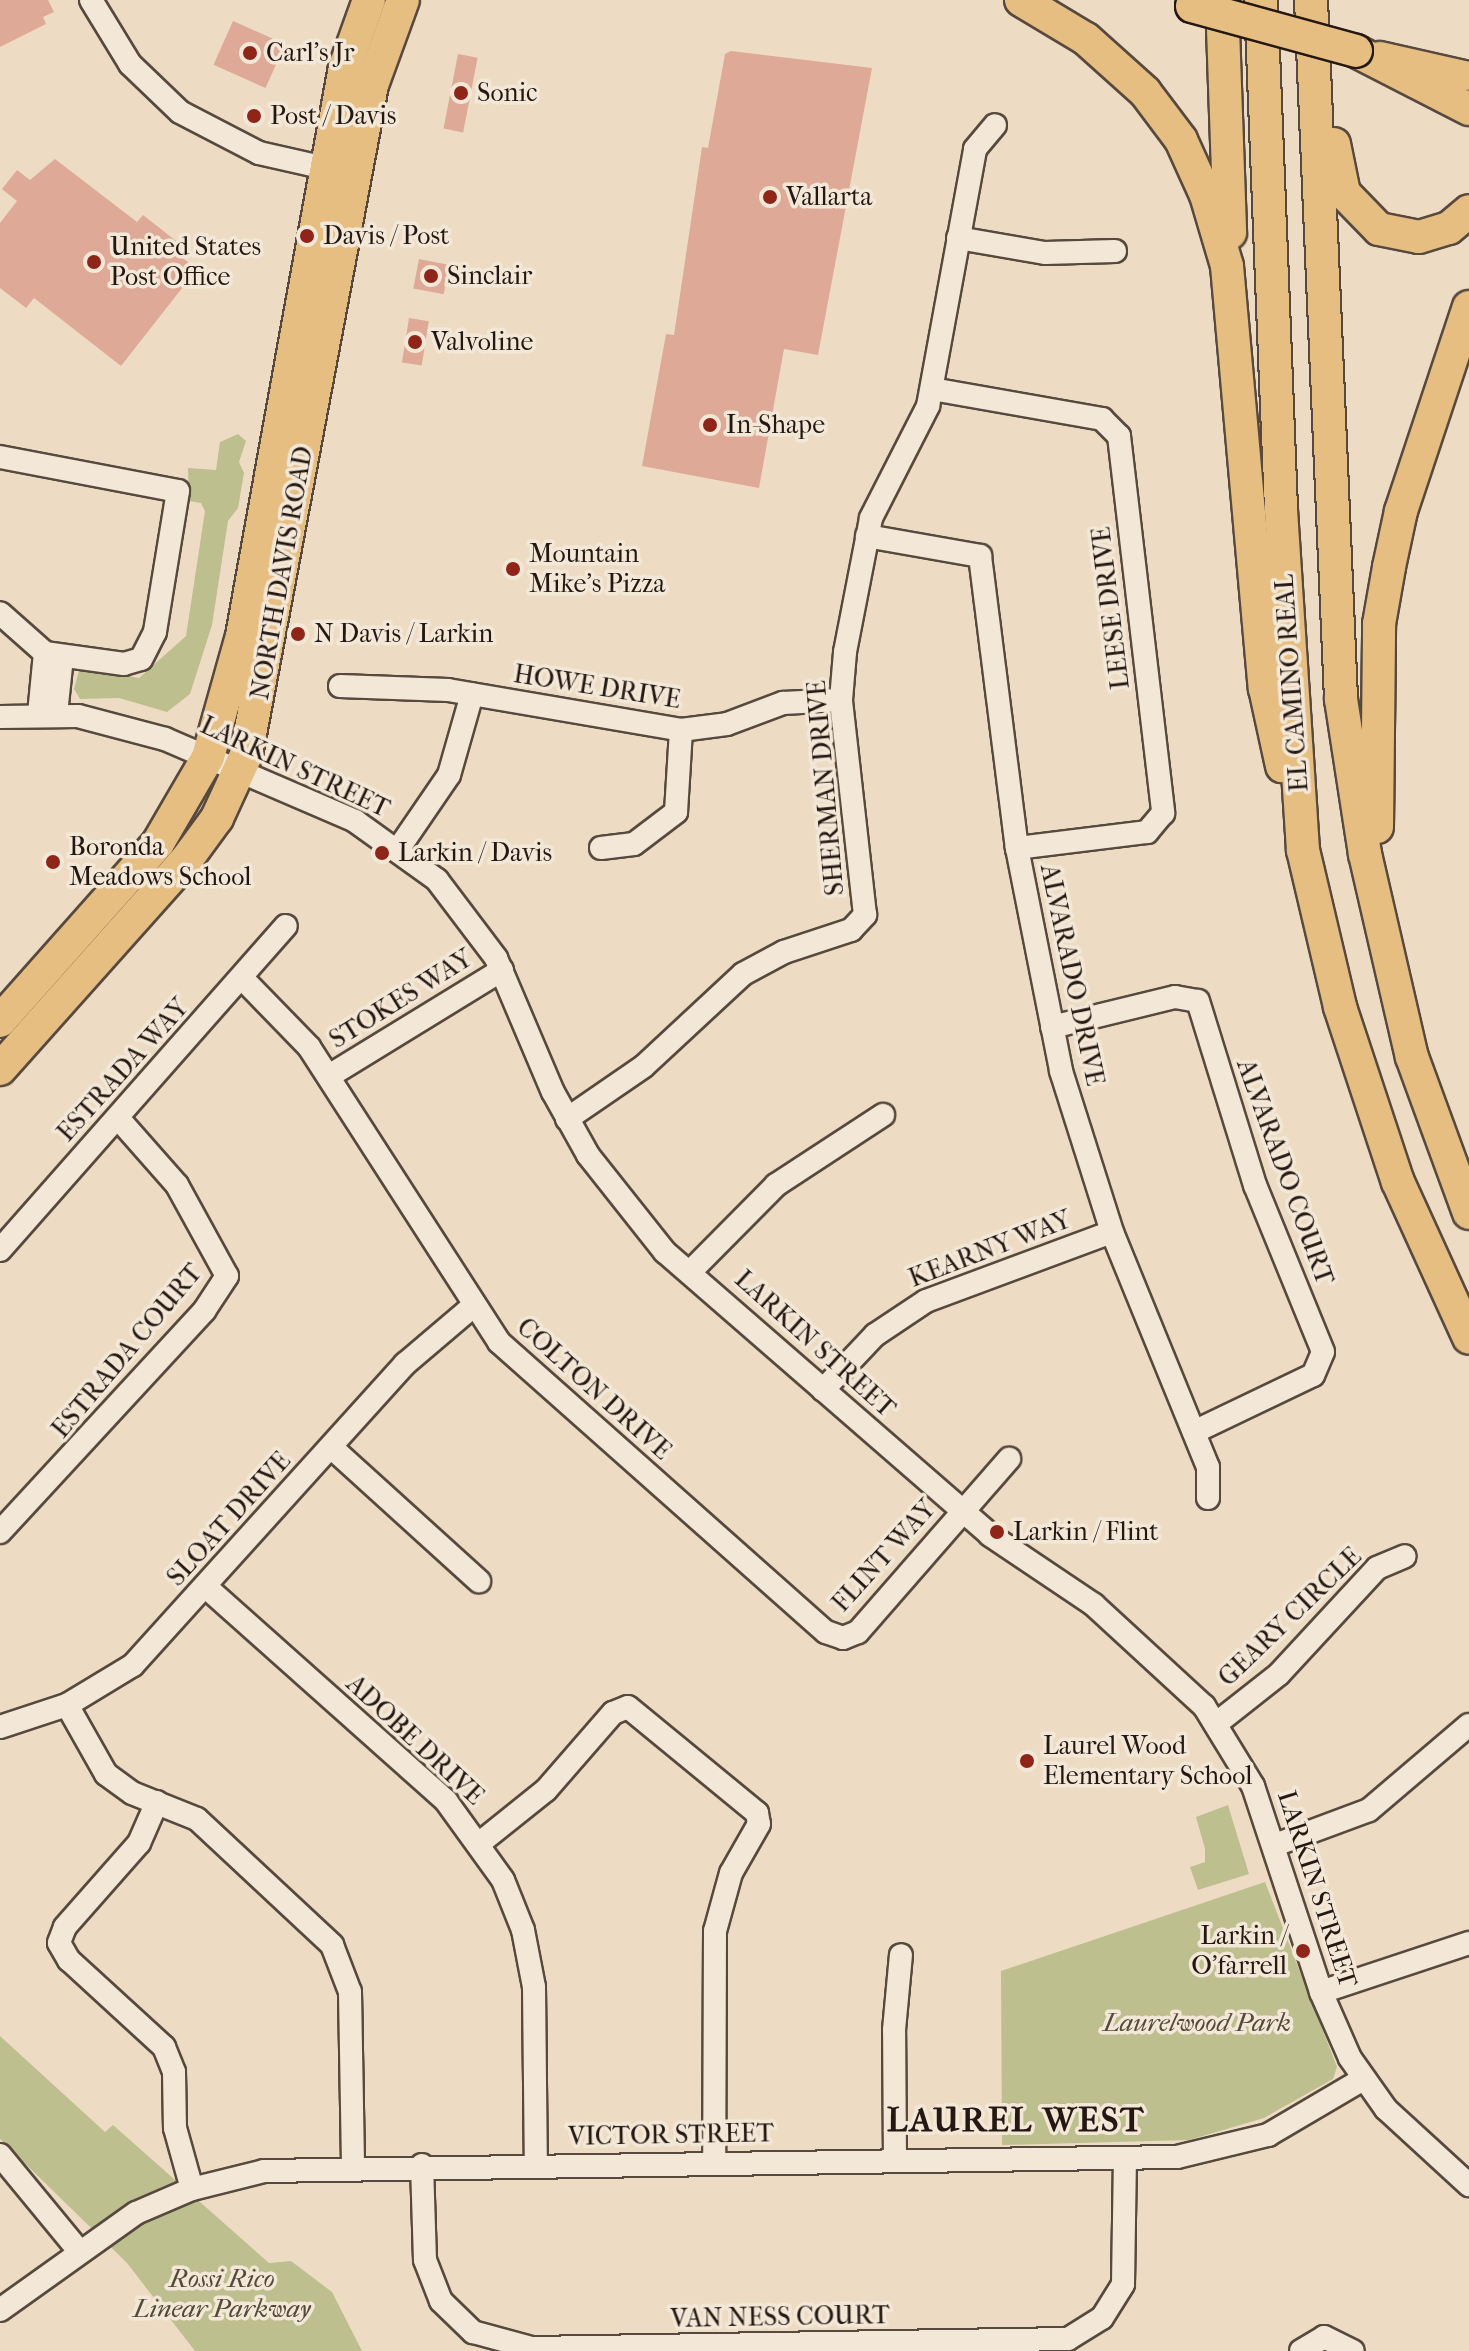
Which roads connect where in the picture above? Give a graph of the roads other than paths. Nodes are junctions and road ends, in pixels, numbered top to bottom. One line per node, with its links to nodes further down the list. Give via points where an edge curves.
1 (91, 0): 12 (street, via 130,64 180,112 259,153)
2 (369, 0): 12 (highway, NORTH DAVIS ROAD, via 345,67)
3 (403, 0): 30 (highway, NORTH DAVIS ROAD, via 372,85 267,661)
4 (1021, 0): 17 (highway, via 1118,65 1181,140 1216,224)
5 (1261, 0): 34 (highway, EL CAMINO REAL, via 1281,510)
6 (1311, 0): 13 (highway, via 1338,178 1351,206 1379,229 1406,237 1435,234); 36 (highway, EL CAMINO REAL, via 1341,699)
7 (1196, 2): 8 (highway, bridge); 17 (highway)
8 (1356, 51): 9 (main road); 10 (highway)
9 (1469, 76)
10 (1469, 109)
11 (995, 125): 14 (street, SHERMAN DRIVE, via 975,149)
12 (325, 168): 29 (highway, NORTH DAVIS ROAD, via 242,636)
13 (1469, 211)
14 (958, 238): 15 (street, via 1045,253); 18 (street, SHERMAN DRIVE)
15 (1115, 251)
16 (1469, 307): 36 (highway, via 1401,511 1379,624 1376,783)
17 (1233, 319): 34 (highway, via 1265,688)
18 (932, 389): 20 (street, SHERMAN DRIVE, via 918,434 881,492); 33 (street, LEESE DRIVE, via 1102,419 1119,436 1163,813 1147,832)
19 (0, 457): 22 (street, via 178,491 147,652 124,664)
20 (867, 536): 25 (street, SHERMAN DRIVE); 33 (street, ALVARADO DRIVE, via 980,556)
21 (0, 613): 22 (street)
22 (54, 655): 26 (street)
23 (340, 686): 24 (street, HOWE DRIVE)
24 (472, 694): 28 (street, HOWE DRIVE); 31 (street, via 449,775)
25 (841, 700): 28 (street, HOWE DRIVE, via 783,703 727,724); 45 (street, SHERMAN DRIVE, via 865,907 862,921 743,974 644,1066)
26 (48, 714): 27 (street, LARKIN STREET); 29 (street, LARKIN STREET, via 128,727)
27 (0, 717)
28 (681, 730): 32 (street, via 676,812 634,844)
29 (208, 757): 30 (street, LARKIN STREET); 39 (highway, NORTH DAVIS ROAD, via 158,843)
30 (240, 771): 31 (street, LARKIN STREET, via 355,821); 41 (highway, NORTH DAVIS ROAD, via 217,818 187,859)
31 (399, 848): 37 (street, LARKIN STREET, via 459,904)
32 (601, 848)
33 (1017, 848): 40 (street, ALVARADO DRIVE)
34 (1303, 850): 51 (highway, EL CAMINO REAL, via 1340,1007 1398,1182)
35 (286, 926): 38 (street, ESTRADA WAY)
36 (1388, 957): 46 (highway, EL CAMINO REAL, via 1412,1057)
37 (502, 970): 42 (street, STOKES WAY); 45 (street, LARKIN STREET)
38 (242, 978): 42 (street, COLTON DRIVE, via 289,1022); 44 (street, ESTRADA WAY)
39 (0, 1021)
40 (1052, 1027): 47 (street, ALVARADO DRIVE); 53 (street, ALVARADO COURT, via 1181,996 1202,1007 1255,1185 1324,1358 1313,1375)
41 (0, 1069)
42 (329, 1076): 50 (street, COLTON DRIVE)
43 (883, 1115): 49 (street, via 776,1185)
44 (118, 1118): 48 (street, ESTRADA WAY); 58 (street, ESTRADA COURT, via 171,1176 227,1276 204,1311)
45 (567, 1119): 49 (street, LARKIN STREET, via 634,1217)
46 (1469, 1213)
47 (1112, 1232): 52 (street, KEARNY WAY, via 918,1305 875,1335); 53 (street, ALVARADO DRIVE)
48 (0, 1250)
49 (691, 1271): 52 (street, LARKIN STREET)
50 (472, 1307): 54 (street, SLOAT DRIVE, via 418,1351); 62 (street, COLTON DRIVE, via 543,1386 826,1632)
51 (1469, 1338)
52 (823, 1390): 57 (street, LARKIN STREET)
53 (1194, 1432): 56 (street, ALVARADO DRIVE, via 1211,1475)
54 (331, 1447): 60 (street); 61 (street, SLOAT DRIVE)
55 (1009, 1459): 57 (street, FLINT WAY)
56 (1208, 1498)
57 (962, 1511): 62 (street, FLINT WAY); 64 (street, LARKIN STREET, via 1112,1620)
58 (0, 1532)
59 (1405, 1556): 64 (street, GEARY CIRCLE, via 1377,1568 1279,1674)
60 (479, 1581)
61 (205, 1586): 63 (street, SLOAT DRIVE, via 133,1665); 68 (street, ADOBE DRIVE, via 446,1801)
62 (847, 1638)
63 (67, 1705): 66 (street, SLOAT DRIVE); 67 (street, via 106,1774)
64 (1217, 1723): 69 (street, LARKIN STREET, via 1246,1770)
65 (1469, 1725): 69 (street, via 1369,1810)
66 (0, 1727)
67 (157, 1802): 80 (street, via 207,1827 318,1926 339,1957 350,1992); 82 (street, via 139,1843 65,1927 59,1943 69,1960 164,2047 174,2072 175,2128)
68 (481, 1842): 77 (street, via 546,1790 613,1713 628,1707 757,1813 759,1824 731,1873 715,1931); 78 (street, ADOBE DRIVE, via 514,1904 530,1956)
69 (1275, 1845): 72 (street, LARKIN STREET)
70 (1469, 1943): 72 (street)
71 (901, 1955): 76 (street, via 894,2030)
72 (1321, 1992): 73 (street, LARKIN STREET)
73 (1363, 2079): 75 (street, VICTOR STREET, via 1251,2141 1194,2155); 81 (street, LARKIN STREET)
74 (0, 2155): 83 (street)
75 (1125, 2159): 76 (street, VICTOR STREET); 85 (street, VAN NESS COURT, via 1126,2272 1102,2318 1068,2339)
76 (895, 2161): 77 (street, VICTOR STREET)
77 (714, 2162): 78 (street, VICTOR STREET)
78 (536, 2164): 79 (street, VICTOR STREET)
79 (422, 2165): 80 (street, VICTOR STREET); 87 (street, VAN NESS COURT, via 425,2260 435,2292 456,2319 505,2345)
80 (353, 2166): 82 (street, VICTOR STREET, via 264,2171)
81 (1469, 2185)
82 (192, 2189): 83 (street, VICTOR STREET, via 136,2213)
83 (79, 2251): 84 (street, VICTOR STREET)
84 (0, 2310)
85 (973, 2347): 86 (street, VAN NESS COURT)
86 (786, 2348): 87 (street, VAN NESS COURT)
87 (609, 2349)
88 (1301, 2351): 89 (street, via 1324,2337)
89 (1353, 2351)

